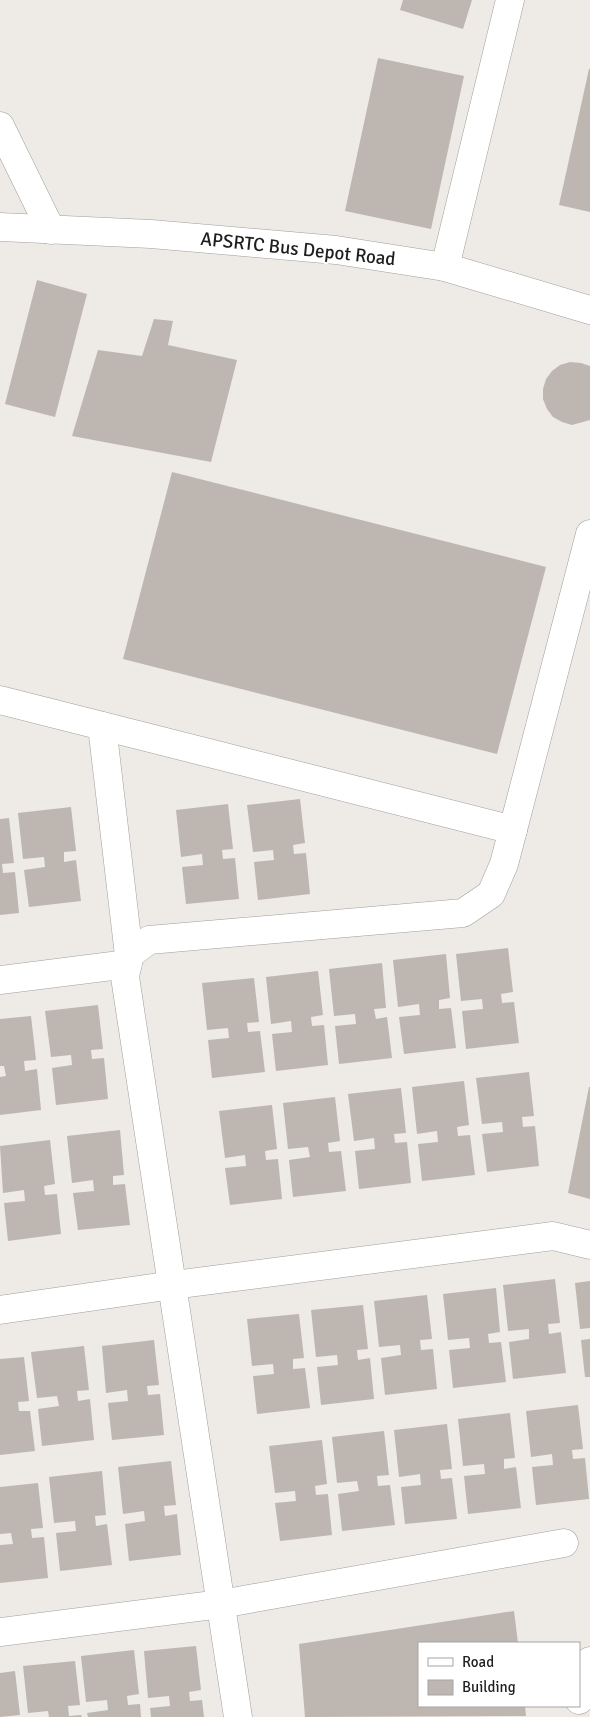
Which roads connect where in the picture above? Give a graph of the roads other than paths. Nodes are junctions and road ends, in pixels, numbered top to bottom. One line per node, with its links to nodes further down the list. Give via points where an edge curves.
1 (510, 0): 5 (street)
2 (0, 126): 4 (street)
3 (0, 227): 4 (street, APSRTC Bus Depot Road)
4 (51, 230): 5 (street, APSRTC Bus Depot Road, via 151,234 336,250)
5 (445, 267): 6 (street, APSRTC Bus Depot Road)
6 (590, 310)
7 (590, 534): 10 (street)
8 (0, 700): 9 (street)
9 (102, 726): 10 (street); 11 (street)
10 (513, 830): 11 (street, via 504,864 491,894 463,913 149,940)
11 (129, 959): 12 (street); 14 (street, via 125,977)
12 (0, 980)
13 (590, 1245): 14 (street, via 553,1236)
14 (172, 1285): 15 (street); 17 (street)
15 (0, 1310)
16 (564, 1543): 17 (street)
17 (221, 1604): 18 (street); 21 (street)
18 (0, 1632)
19 (590, 1661): 20 (street)
20 (580, 1696)
21 (238, 1717)

